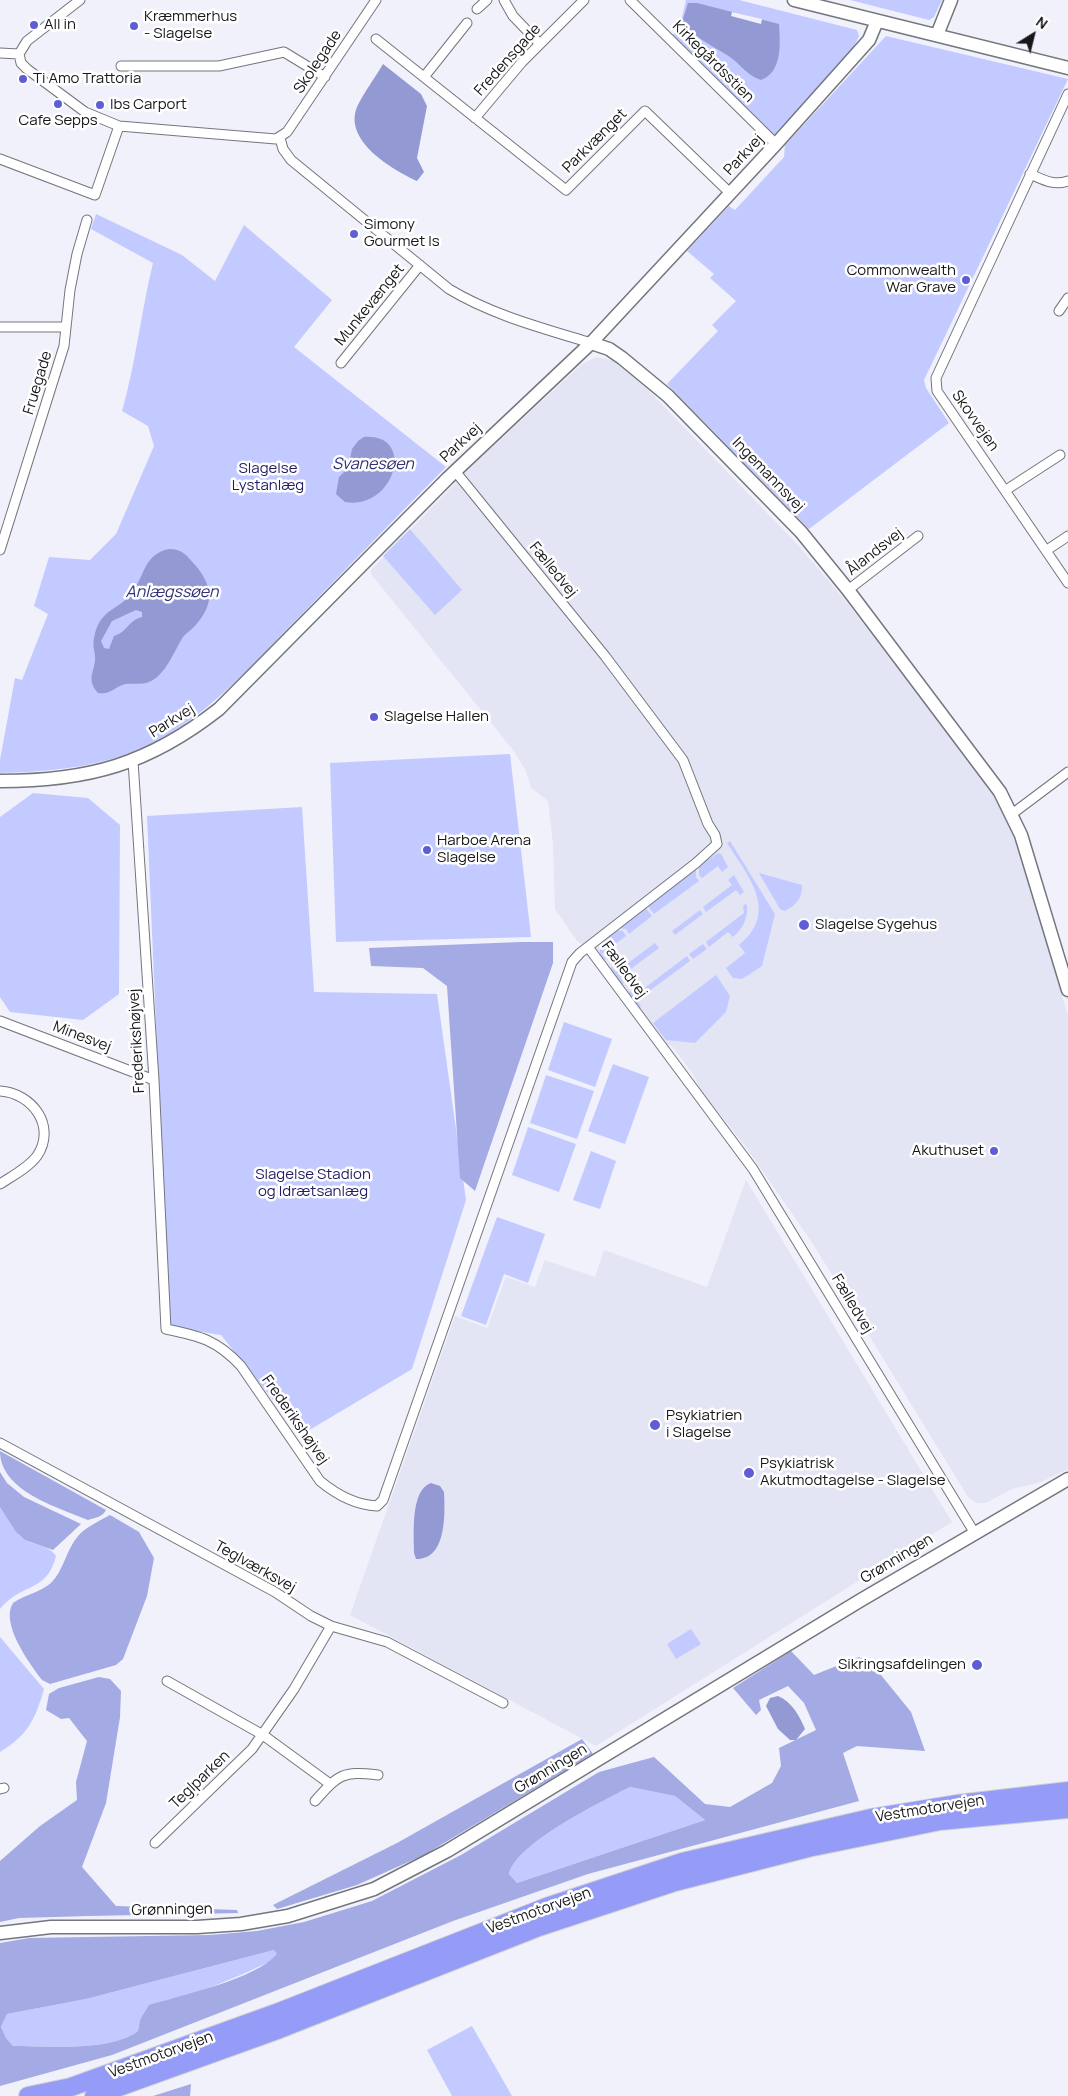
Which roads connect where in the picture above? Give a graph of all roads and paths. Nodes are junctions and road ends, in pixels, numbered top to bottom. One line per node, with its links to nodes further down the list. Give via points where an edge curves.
1 (80, 0): 16 (street, via 27,41)
2 (376, 0): 19 (street, Skolegade)
3 (487, 0): 9 (street)
4 (504, 0): 14 (street, via 513,16)
5 (584, 0): 14 (street, Fredensgade)
6 (630, 0): 25 (street, Kirkegårdsstien)
7 (794, 0): 10 (street)
8 (951, 0): 12 (street)
9 (477, 9)
10 (876, 21): 12 (street); 25 (street, Parkvej, via 869,40)
11 (467, 23): 20 (street)
12 (937, 35): 18 (street)
13 (376, 39): 20 (street, Parkvænget)
14 (539, 43): 22 (street, Fredensgade)
15 (0, 53): 16 (street)
16 (18, 54): 23 (street, via 27,69 86,112)
17 (121, 66): 19 (street, via 219,66 284,52)
18 (1068, 68)
19 (325, 77): 24 (street, Skolegade)
20 (424, 77): 22 (street, Parkvænget)
21 (1068, 94): 27 (street, Skovvejen)
22 (475, 118): 29 (street, Parkvænget, via 566,190 645,111)
23 (119, 126): 24 (street, via 271,140); 26 (street, via 95,195)
24 (280, 138): 31 (street, Ingemannsvej, via 291,160)
25 (776, 144): 29 (street, Parkvej)
26 (3, 162)
27 (1030, 174): 28 (street, via 1051,183); 40 (street, Skovvejen, via 936,378 937,391)
28 (1068, 181)
29 (730, 193): 36 (street, Parkvej)
30 (87, 220): 35 (street, Fruegade, via 77,254)
31 (420, 265): 36 (street, Ingemannsvej, via 449,289 474,303); 37 (street, Munkevænget)
32 (1068, 298): 33 (street)
33 (1059, 311)
34 (0, 327): 35 (street)
35 (66, 327): 43 (street, Fruegade, via 64,346)
36 (591, 343): 39 (street, Parkvej); 46 (street, Ingemannsvej, via 622,358 668,396 801,532)
37 (341, 363)
38 (1060, 455): 40 (street)
39 (455, 471): 47 (street, Parkvej, via 220,709 161,748); 51 (street, Fælledvej, via 683,760 715,835 717,844 696,864)
40 (1006, 490): 44 (street, Skovvejen)
41 (918, 536): 46 (street, Ålandsvej)
42 (1068, 536): 44 (street)
43 (0, 550)
44 (1047, 550): 45 (street, Skovvejen)
45 (1068, 583)
46 (848, 590): 50 (street, Ingemannsvej, via 1000,792)
47 (133, 761): 49 (street, Parkvej, via 90,774 40,781); 54 (street, Frederikshøjvej)
48 (1068, 772): 50 (street)
49 (0, 781)
50 (1012, 814): 52 (street, Ingemannsvej, via 1021,834)
51 (588, 947): 54 (street, Frederikshøjvej, via 572,962 567,974 383,1500 377,1506 348,1500 320,1481 241,1366 228,1353 199,1336 166,1329); 59 (street, Fælledvej, via 753,1169)
52 (1068, 990)
53 (0, 1021): 54 (street, Minesvej)
54 (154, 1080)
55 (0, 1091): 56 (street, via 27,1099 42,1119 44,1132 37,1156)
56 (0, 1184)
57 (0, 1443): 60 (street, Teglværksvej, via 275,1592)
58 (1068, 1479): 59 (street, Grønningen)
59 (974, 1532): 72 (street, Grønningen, via 447,1851 374,1889 288,1916 242,1924 51,1927)
60 (331, 1626): 62 (street, Teglværksvej, via 387,1642); 63 (street, Teglparken)
61 (166, 1681): 63 (street)
62 (502, 1703)
63 (263, 1735): 66 (street); 71 (street, Teglparken, via 237,1765)
64 (378, 1775): 66 (street, via 353,1772)
65 (1068, 1782): 70 (highway, via 882,1808)
66 (330, 1784): 68 (street)
67 (1068, 1791): 70 (highway, Vestmotorvejen)
68 (315, 1802)
69 (1068, 1809): 74 (highway, Vestmotorvejen, via 940,1821 808,1848 675,1882 538,1927 280,2029)
70 (871, 1818): 73 (highway, Vestmotorvejen, via 682,1862 549,1906 279,2012 71,2087)
71 (155, 1843)
72 (0, 1933)
73 (28, 2096)
74 (94, 2096)

